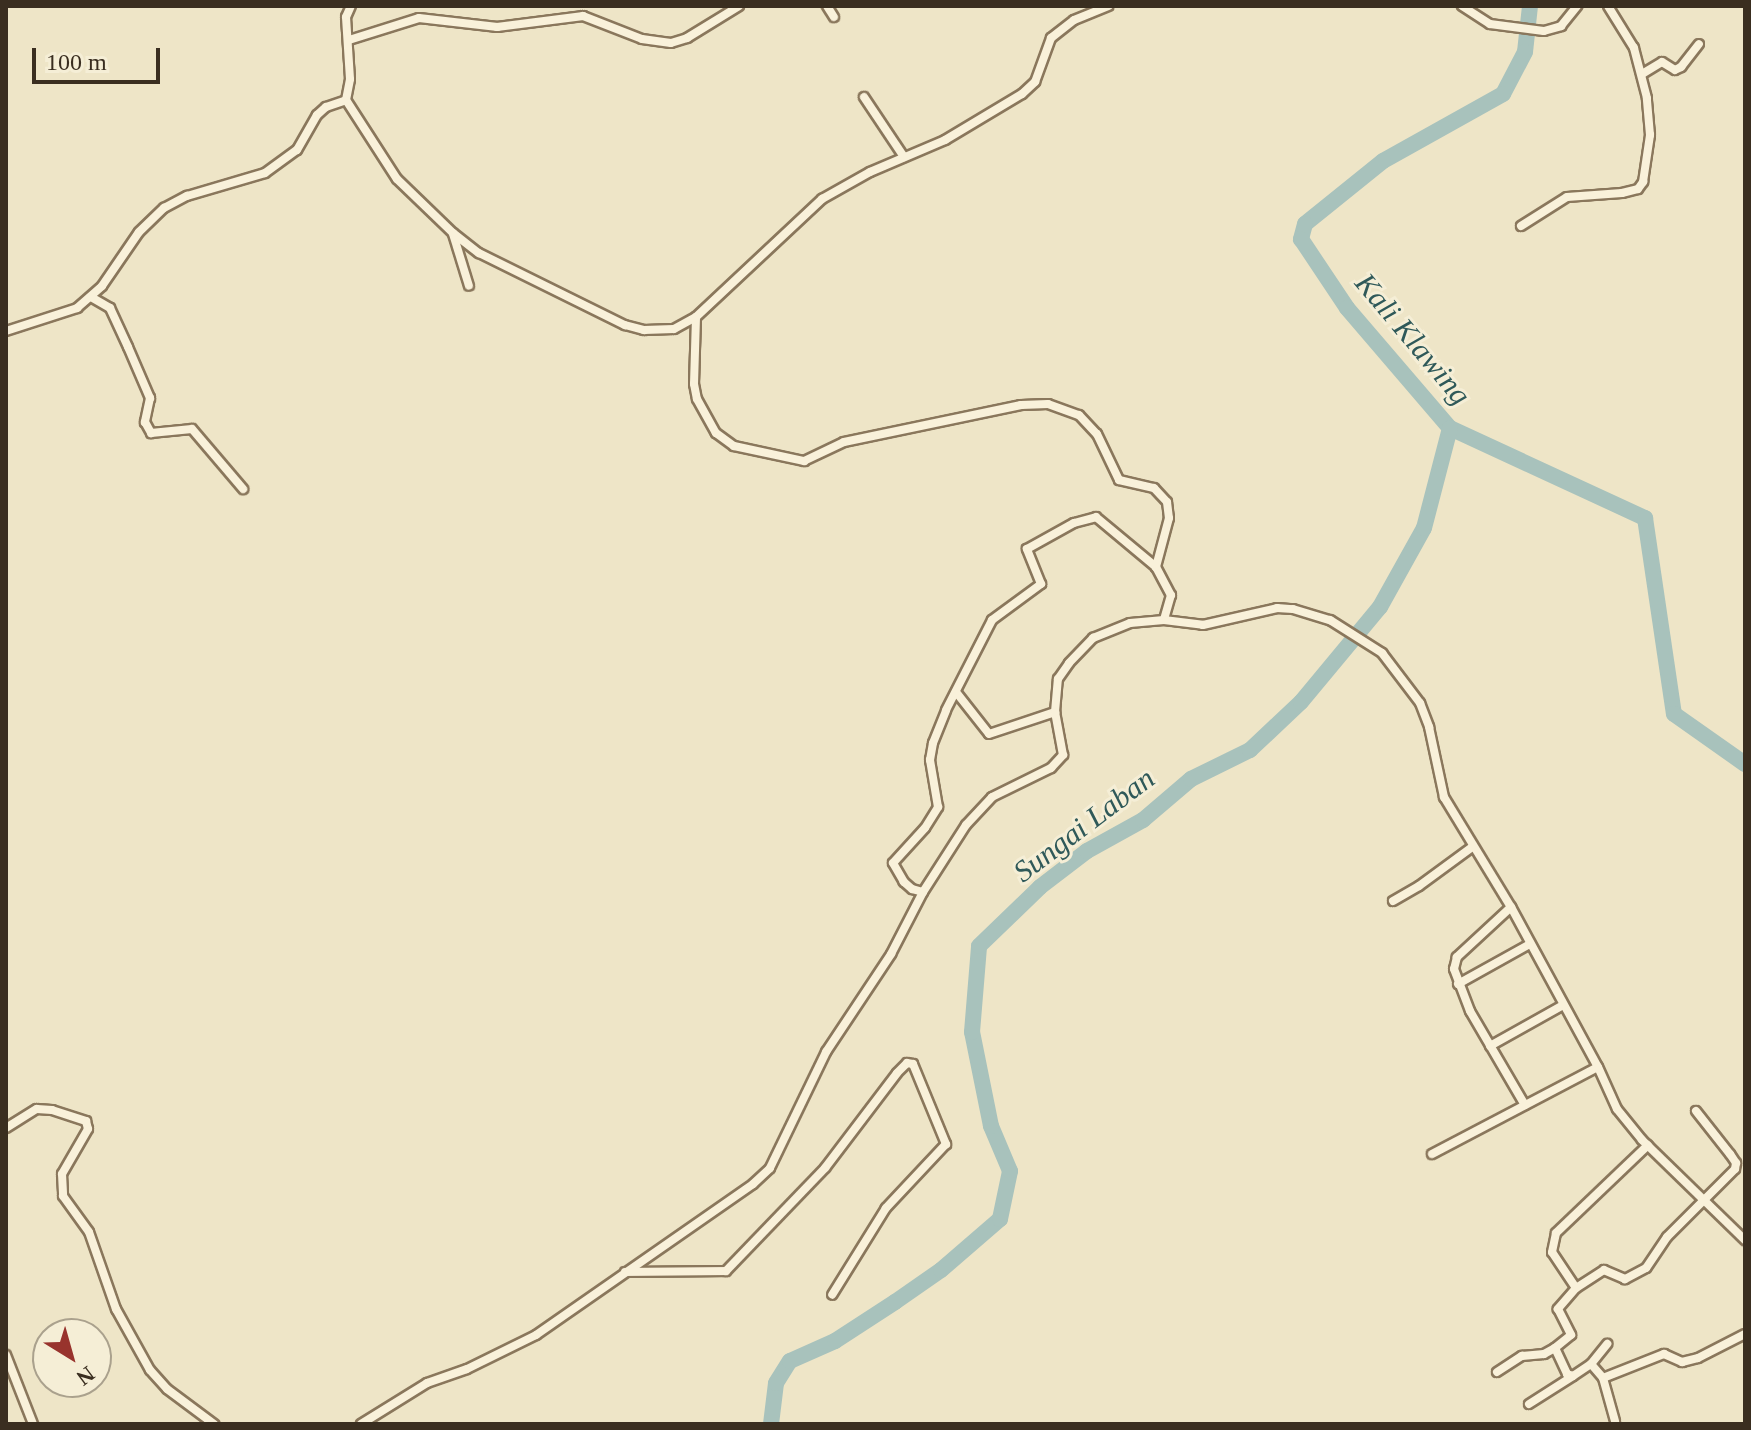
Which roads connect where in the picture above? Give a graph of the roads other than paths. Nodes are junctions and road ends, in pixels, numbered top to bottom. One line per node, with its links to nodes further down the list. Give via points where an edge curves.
1 (350, 6): 9 (street)
2 (739, 6): 9 (street, via 671,43 642,39 583,16 497,27 419,18)
3 (827, 6): 8 (street)
4 (1108, 6): 14 (street, via 1074,20 1051,38 1035,82 1022,94 945,140)
5 (1462, 6): 6 (street, via 1484,22 1534,30 1557,28)
6 (1577, 6)
7 (1608, 6): 11 (street, via 1630,40)
8 (834, 17)
9 (349, 40): 13 (street)
10 (1699, 44): 11 (street, via 1681,67 1675,70 1662,62)
11 (1642, 74): 15 (street, via 1650,135 1641,186 1622,193 1567,197)
12 (864, 97): 14 (street)
13 (346, 100): 16 (street, via 397,179); 18 (street, via 317,115 297,150 265,173 164,208 139,232)
14 (904, 157): 19 (street, via 854,180 808,210)
15 (1521, 226)
16 (453, 233): 17 (street); 19 (street, via 479,253 625,325 674,329)
17 (469, 286)
18 (91, 297): 20 (street, via 62,315); 21 (street, via 110,308 128,347 150,398 145,422 151,433 192,429)
19 (696, 317): 22 (street, via 697,399 716,433 734,446 804,461 844,442 998,409 1040,403 1070,410 1097,434 1119,480 1154,488 1167,502 1169,518)
20 (6, 331)
21 (243, 489)
22 (1156, 567): 23 (street, via 1171,595); 24 (street, via 1098,518 1045,538 1027,550 1041,584 992,620)
23 (1164, 620): 25 (street, via 1130,623 1093,638 1058,679); 26 (street, via 1203,625 1277,608 1330,620 1376,648 1420,703 1444,797)
24 (956, 692): 25 (street, via 989,734); 27 (street, via 930,754 938,807 893,863 904,882)
25 (1055, 712): 27 (street, via 1063,755 1051,768 992,797 966,825)
26 (1472, 847): 28 (street); 29 (street)
27 (923, 892): 42 (street, via 891,954 826,1052 770,1168)
28 (1393, 901)
29 (1511, 907): 30 (street); 31 (street, via 1457,957)
30 (1530, 944): 31 (street); 32 (street)
31 (1458, 984): 33 (street)
32 (1563, 1005): 33 (street); 34 (street)
33 (1490, 1046): 35 (street)
34 (1598, 1067): 35 (street); 38 (street, via 1624,1119)
35 (1525, 1105): 39 (street)
36 (1696, 1111): 40 (street, via 1736,1166)
37 (6, 1128): 56 (street, via 37,1109 86,1121 88,1129 62,1174 63,1196 89,1232 116,1309 150,1370)
38 (1648, 1145): 40 (street); 43 (street, via 1556,1233 1552,1252)
39 (1432, 1154)
40 (1706, 1201): 41 (street); 43 (street, via 1678,1226 1646,1268 1625,1279 1604,1270)
41 (1745, 1240)
42 (624, 1272): 44 (street, via 726,1271 825,1168 897,1073 913,1064 946,1144 886,1208); 57 (street, via 536,1335 427,1383)
43 (1576, 1288): 47 (street, via 1558,1309 1571,1335)
44 (832, 1295)
45 (1745, 1334): 52 (street, via 1698,1358 1682,1362 1664,1354)
46 (1607, 1344): 49 (street)
47 (1555, 1348): 50 (street, via 1519,1357); 51 (street, via 1563,1370)
48 (6, 1355): 55 (street)
49 (1591, 1364): 51 (street); 52 (street)
50 (1497, 1372)
51 (1573, 1376): 53 (street)
52 (1603, 1378): 54 (street)
53 (1529, 1404)
54 (1615, 1421)
55 (33, 1424)
56 (214, 1424)
57 (361, 1424)

